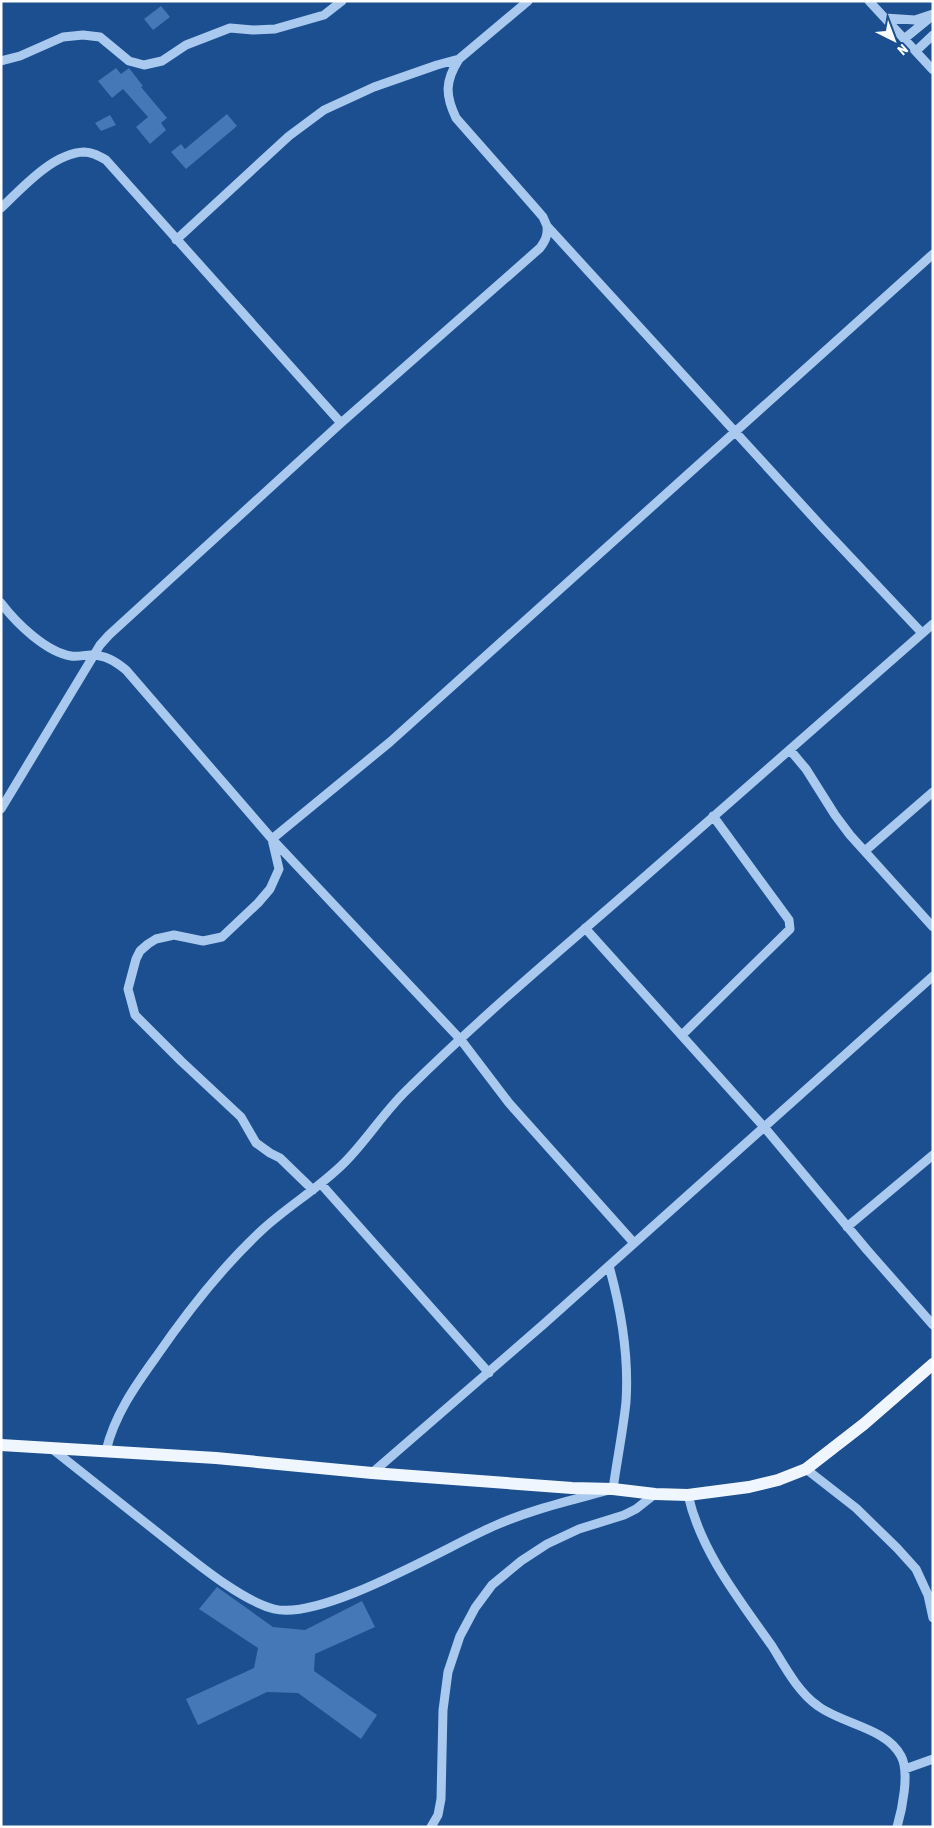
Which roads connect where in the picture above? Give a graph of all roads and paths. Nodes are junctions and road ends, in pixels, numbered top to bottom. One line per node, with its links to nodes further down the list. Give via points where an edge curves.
1 (342, 1): 10 (street, via 324,15 275,29 230,28 186,44 162,61 144,65 129,61 100,37 83,35 63,37)
2 (528, 1): 9 (street)
3 (869, 1): 5 (street)
4 (933, 15): 5 (street, via 915,20); 7 (street)
5 (885, 18): 7 (street)
6 (933, 35): 8 (street)
7 (904, 40): 8 (street)
8 (916, 51): 11 (street)
9 (459, 59): 13 (street, via 448,84 456,118 543,217); 14 (street, via 374,87 316,115)
10 (1, 61)
11 (933, 70)
12 (1, 208): 14 (street, via 52,163 84,152 106,160)
13 (547, 226): 16 (street, via 548,233 540,248); 17 (street)
14 (176, 240): 16 (street)
15 (933, 254): 17 (street)
16 (341, 423): 21 (street, via 118,625)
17 (736, 432): 20 (street); 26 (street, via 390,742)
18 (1, 603): 21 (street, via 45,646 71,656)
19 (933, 624): 20 (street)
20 (922, 633): 22 (street)
21 (94, 655): 24 (street); 26 (street, via 107,657 126,670)
22 (790, 750): 25 (street); 27 (street, via 835,815)
23 (933, 792): 27 (street)
24 (1, 809)
25 (713, 816): 29 (street); 31 (street, via 791,925)
26 (272, 838): 32 (street); 36 (street, via 279,869 270,889 258,903 222,937 203,941 174,935 148,944 136,959 128,988 136,1015 241,1117 256,1142 280,1158)
27 (866, 850): 28 (street)
28 (933, 927)
29 (585, 928): 31 (street); 32 (street)
30 (933, 976): 33 (street)
31 (682, 1035): 33 (street)
32 (460, 1040): 35 (street, via 407,1089 367,1138); 38 (street, via 509,1103)
33 (764, 1127): 37 (street); 38 (street)
34 (933, 1155): 37 (street)
35 (321, 1184): 36 (street); 42 (street)
36 (313, 1190): 45 (street, via 262,1230 194,1304 134,1389 116,1420)
37 (847, 1227): 40 (street)
38 (634, 1243): 39 (street)
39 (609, 1266): 42 (street); 48 (street, via 618,1298 626,1370 626,1401)
40 (933, 1325)
41 (933, 1364): 46 (main road, via 864,1424)
42 (489, 1373): 47 (street)
43 (1, 1445): 44 (main road)
44 (51, 1448): 45 (main road); 48 (street, via 198,1565 252,1600 275,1610 318,1605 365,1589 494,1526 533,1511)
45 (106, 1451): 47 (main road)
46 (806, 1468): 50 (main road, via 778,1480 749,1487); 51 (street, via 856,1508 916,1570 928,1595)
47 (372, 1473): 48 (main road)
48 (613, 1489): 49 (main road)
49 (655, 1494): 50 (main road); 54 (street, via 636,1509 579,1529 521,1561 492,1585 475,1608 460,1636 448,1672 443,1710 441,1799 438,1815)
50 (688, 1494): 53 (street, via 695,1519 717,1566 804,1694 826,1712 892,1744)
51 (933, 1618)
52 (933, 1759): 53 (street)
53 (905, 1769): 55 (street)
54 (431, 1827)
55 (897, 1827)

